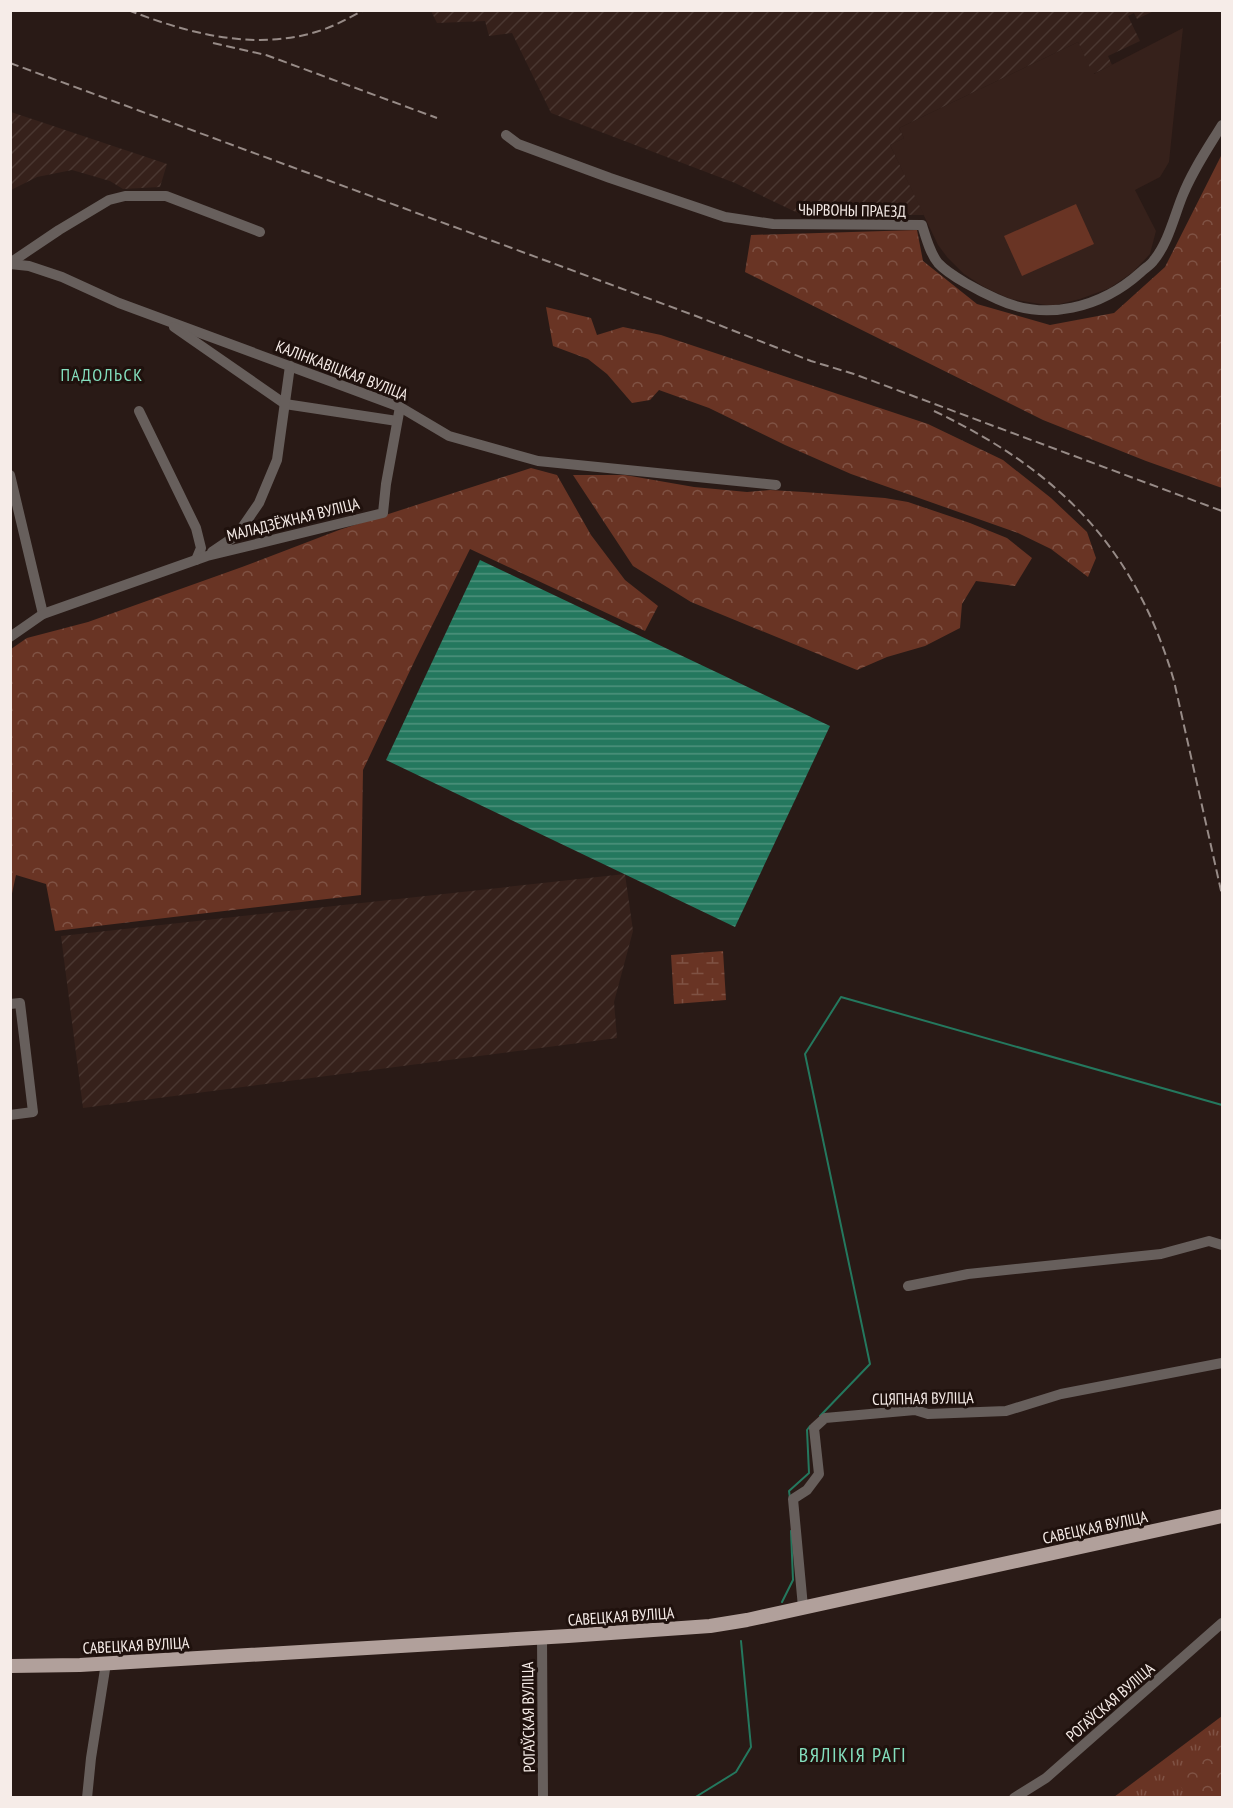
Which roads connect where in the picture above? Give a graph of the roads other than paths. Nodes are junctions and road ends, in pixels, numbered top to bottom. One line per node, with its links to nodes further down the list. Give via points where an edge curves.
1 (1222, 125): 2 (street, ЧЫРВОНЫ ПРАЕЗД, via 1199,162 1154,260 1113,294 1091,303 1049,311 1011,306 949,272 935,258 922,225 773,224 725,217 538,152)
2 (506, 135)
3 (260, 232): 4 (street, КАЛІНКАВІЦКАЯ ВУЛІЦА, via 166,196 125,196 109,200 58,230)
4 (10, 264): 5 (street, КАЛІНКАВІЦКАЯ ВУЛІЦА, via 62,277)
5 (161, 319): 6 (street, КАЛІНКАВІЦКАЯ ВУЛІЦА); 7 (street)
6 (290, 366): 7 (street); 8 (street, КАЛІНКАВІЦКАЯ ВУЛІЦА)
7 (285, 404): 10 (street); 13 (street, via 278,460 259,503 237,535)
8 (400, 407): 10 (street); 12 (street, КАЛІНКАВІЦКАЯ ВУЛІЦА, via 449,436 538,461)
9 (140, 411): 14 (street, via 196,528 201,548)
10 (397, 421): 13 (street, МАЛАДЗЁЖНАЯ ВУЛІЦА, via 383,513)
11 (10, 475): 15 (street)
12 (776, 485)
13 (207, 556): 14 (street, МАЛАДЗЁЖНАЯ ВУЛІЦА)
14 (196, 560): 15 (street, МАЛАДЗЁЖНАЯ ВУЛІЦА)
15 (43, 614): 16 (street, МАЛАДЗЁЖНАЯ ВУЛІЦА)
16 (12, 635)
17 (15, 1003): 18 (street, via 33,1112)
18 (10, 1114)
19 (1222, 1245): 20 (street, via 1209,1241 1161,1254 968,1274)
20 (908, 1286)
21 (1222, 1363): 23 (street, СЦЯПНАЯ ВУЛІЦА, via 1061,1394 1006,1411 928,1414 915,1410 825,1418 814,1428 819,1474 807,1490 793,1499)
22 (1222, 1516): 23 (main road, САВЕЦКАЯ ВУЛІЦА)
23 (803, 1607): 25 (main road, САВЕЦКАЯ ВУЛІЦА, via 710,1626)
24 (1222, 1623): 30 (street, РОГАЎСКАЯ ВУЛІЦА, via 1046,1778)
25 (542, 1637): 26 (main road, САВЕЦКАЯ ВУЛІЦА); 29 (street, РОГАЎСКАЯ ВУЛІЦА)
26 (106, 1663): 27 (main road, САВЕЦКАЯ ВУЛІЦА); 28 (street)
27 (10, 1666)
28 (87, 1797)
29 (543, 1797)
30 (1014, 1797)

